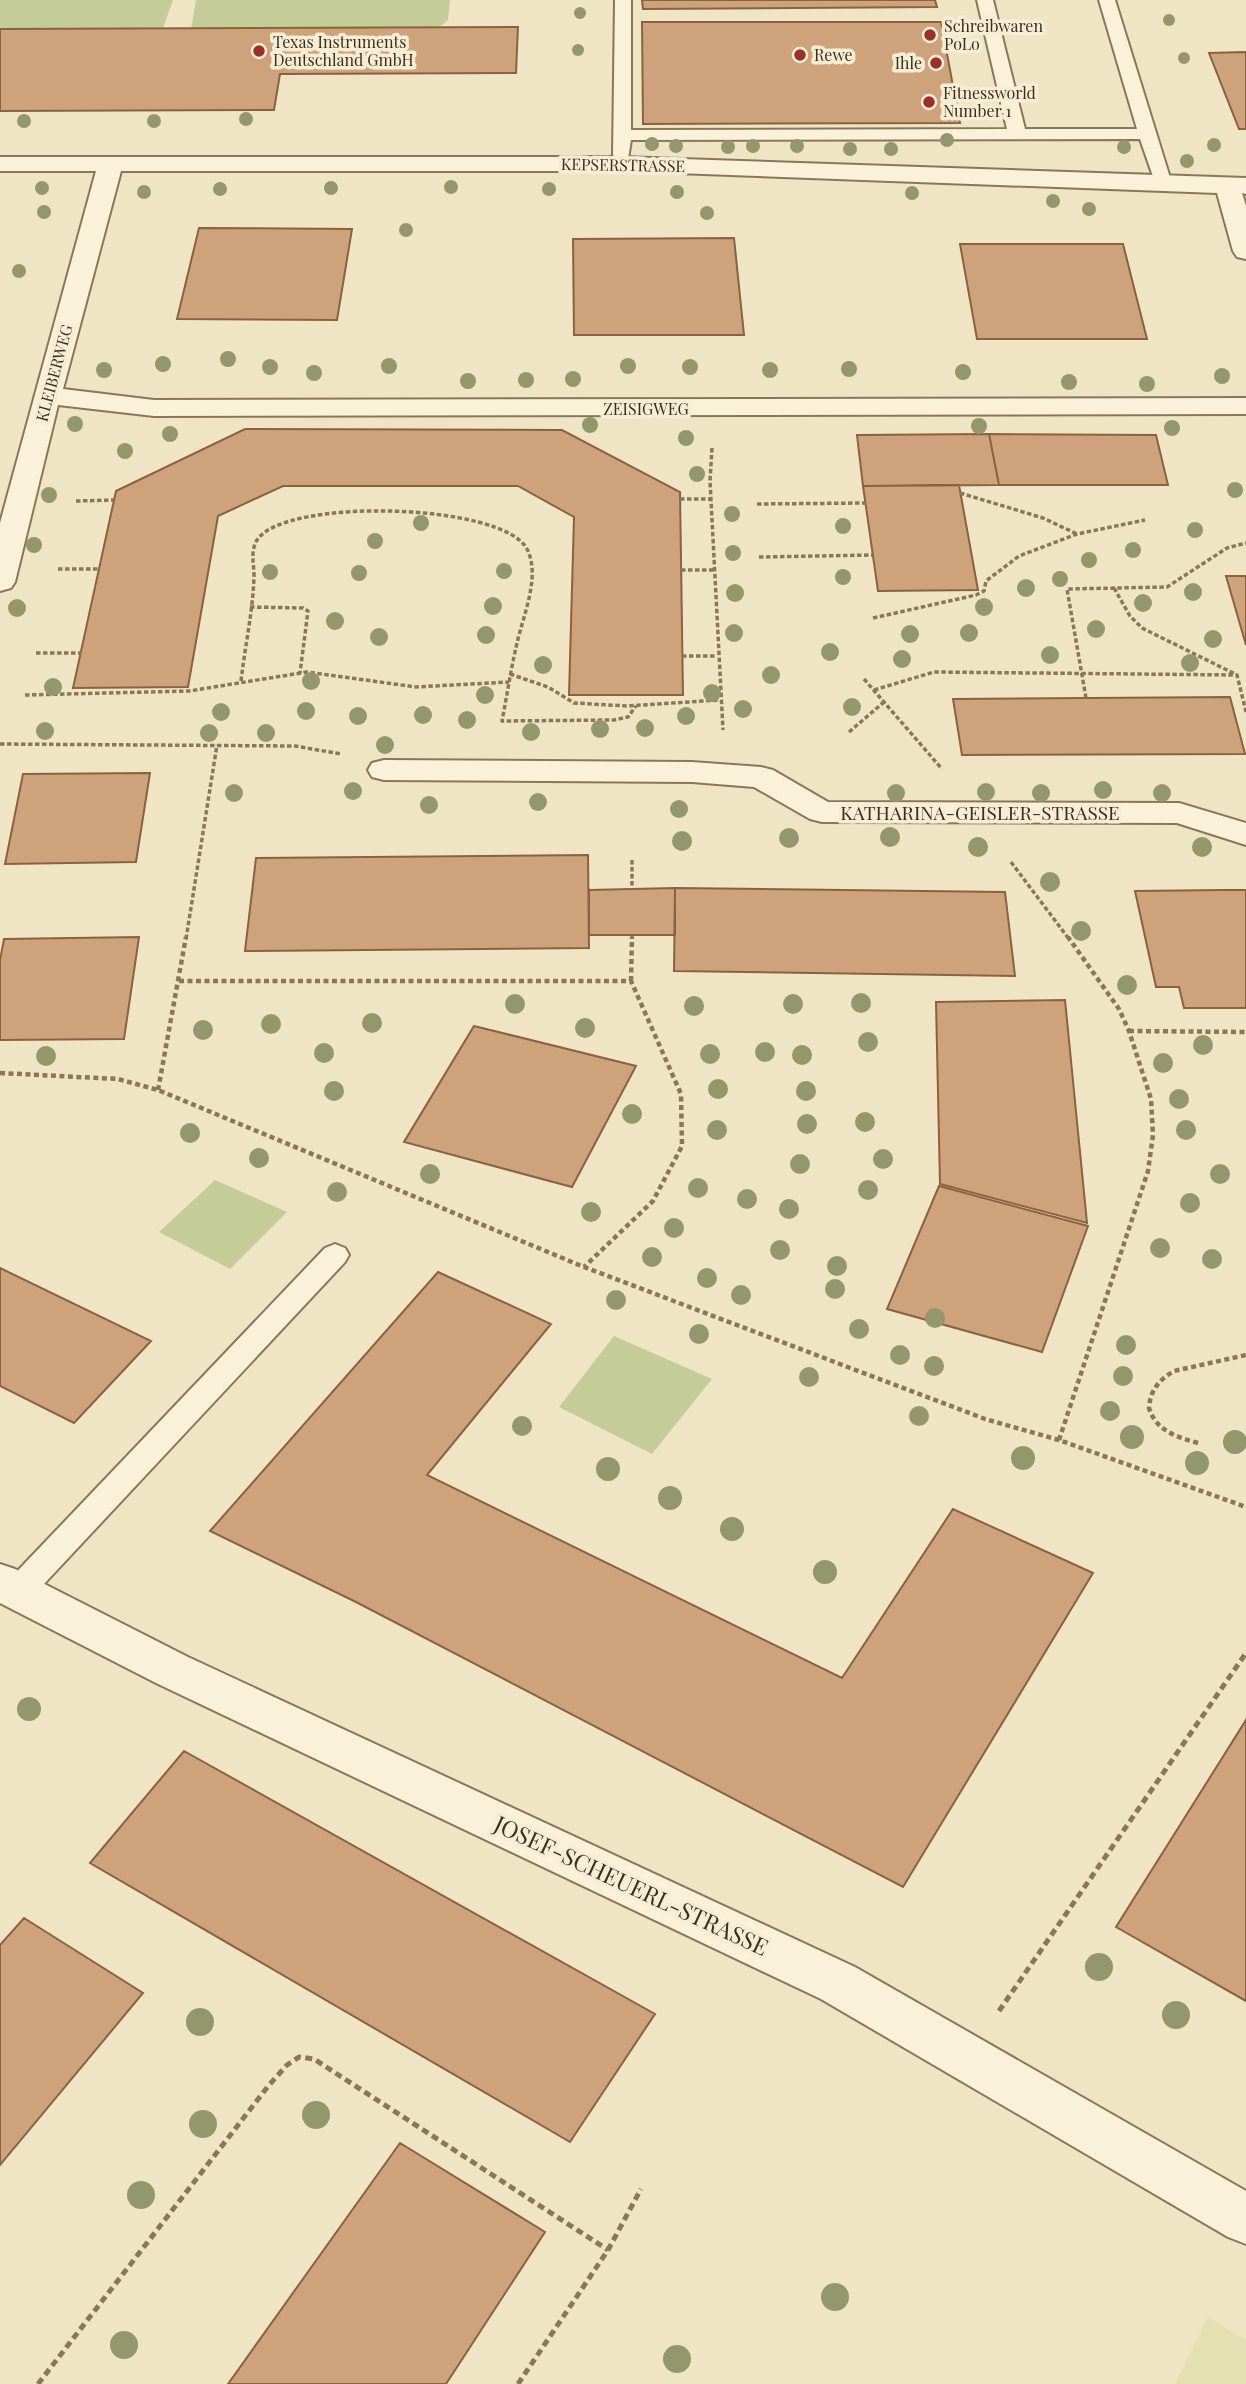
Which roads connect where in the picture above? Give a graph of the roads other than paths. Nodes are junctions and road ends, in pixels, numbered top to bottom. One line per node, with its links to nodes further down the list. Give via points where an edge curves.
1 (622, 0): 6 (lane)
2 (985, 0): 4 (lane)
3 (1107, 0): 5 (lane)
4 (1017, 134): 5 (lane); 6 (lane)
5 (1148, 134): 10 (lane)
6 (622, 135): 9 (lane)
7 (0, 164): 8 (street, KEPSERSTRASSE)
8 (111, 164): 9 (street, KEPSERSTRASSE); 13 (street, KLEIBERWEG)
9 (622, 164): 10 (street, KEPSERSTRASSE)
10 (1162, 181): 11 (street, KEPSERSTRASSE)
11 (1236, 185): 12 (street)
12 (1246, 251)
13 (47, 395): 14 (street, ZEISIGWEG, via 154,408); 15 (street, KLEIBERWEG)
14 (1246, 405)
15 (0, 582)
16 (384, 770): 17 (street, KATHARINA-GEISLER-STRASSE, via 761,777 822,812 1179,813)
17 (1246, 834)
18 (335, 1255): 19 (lane)
19 (9, 1586): 20 (street, JOSEF-SCHEUERL-STRASSE, via 172,1670 838,1983)
20 (1246, 2219)

